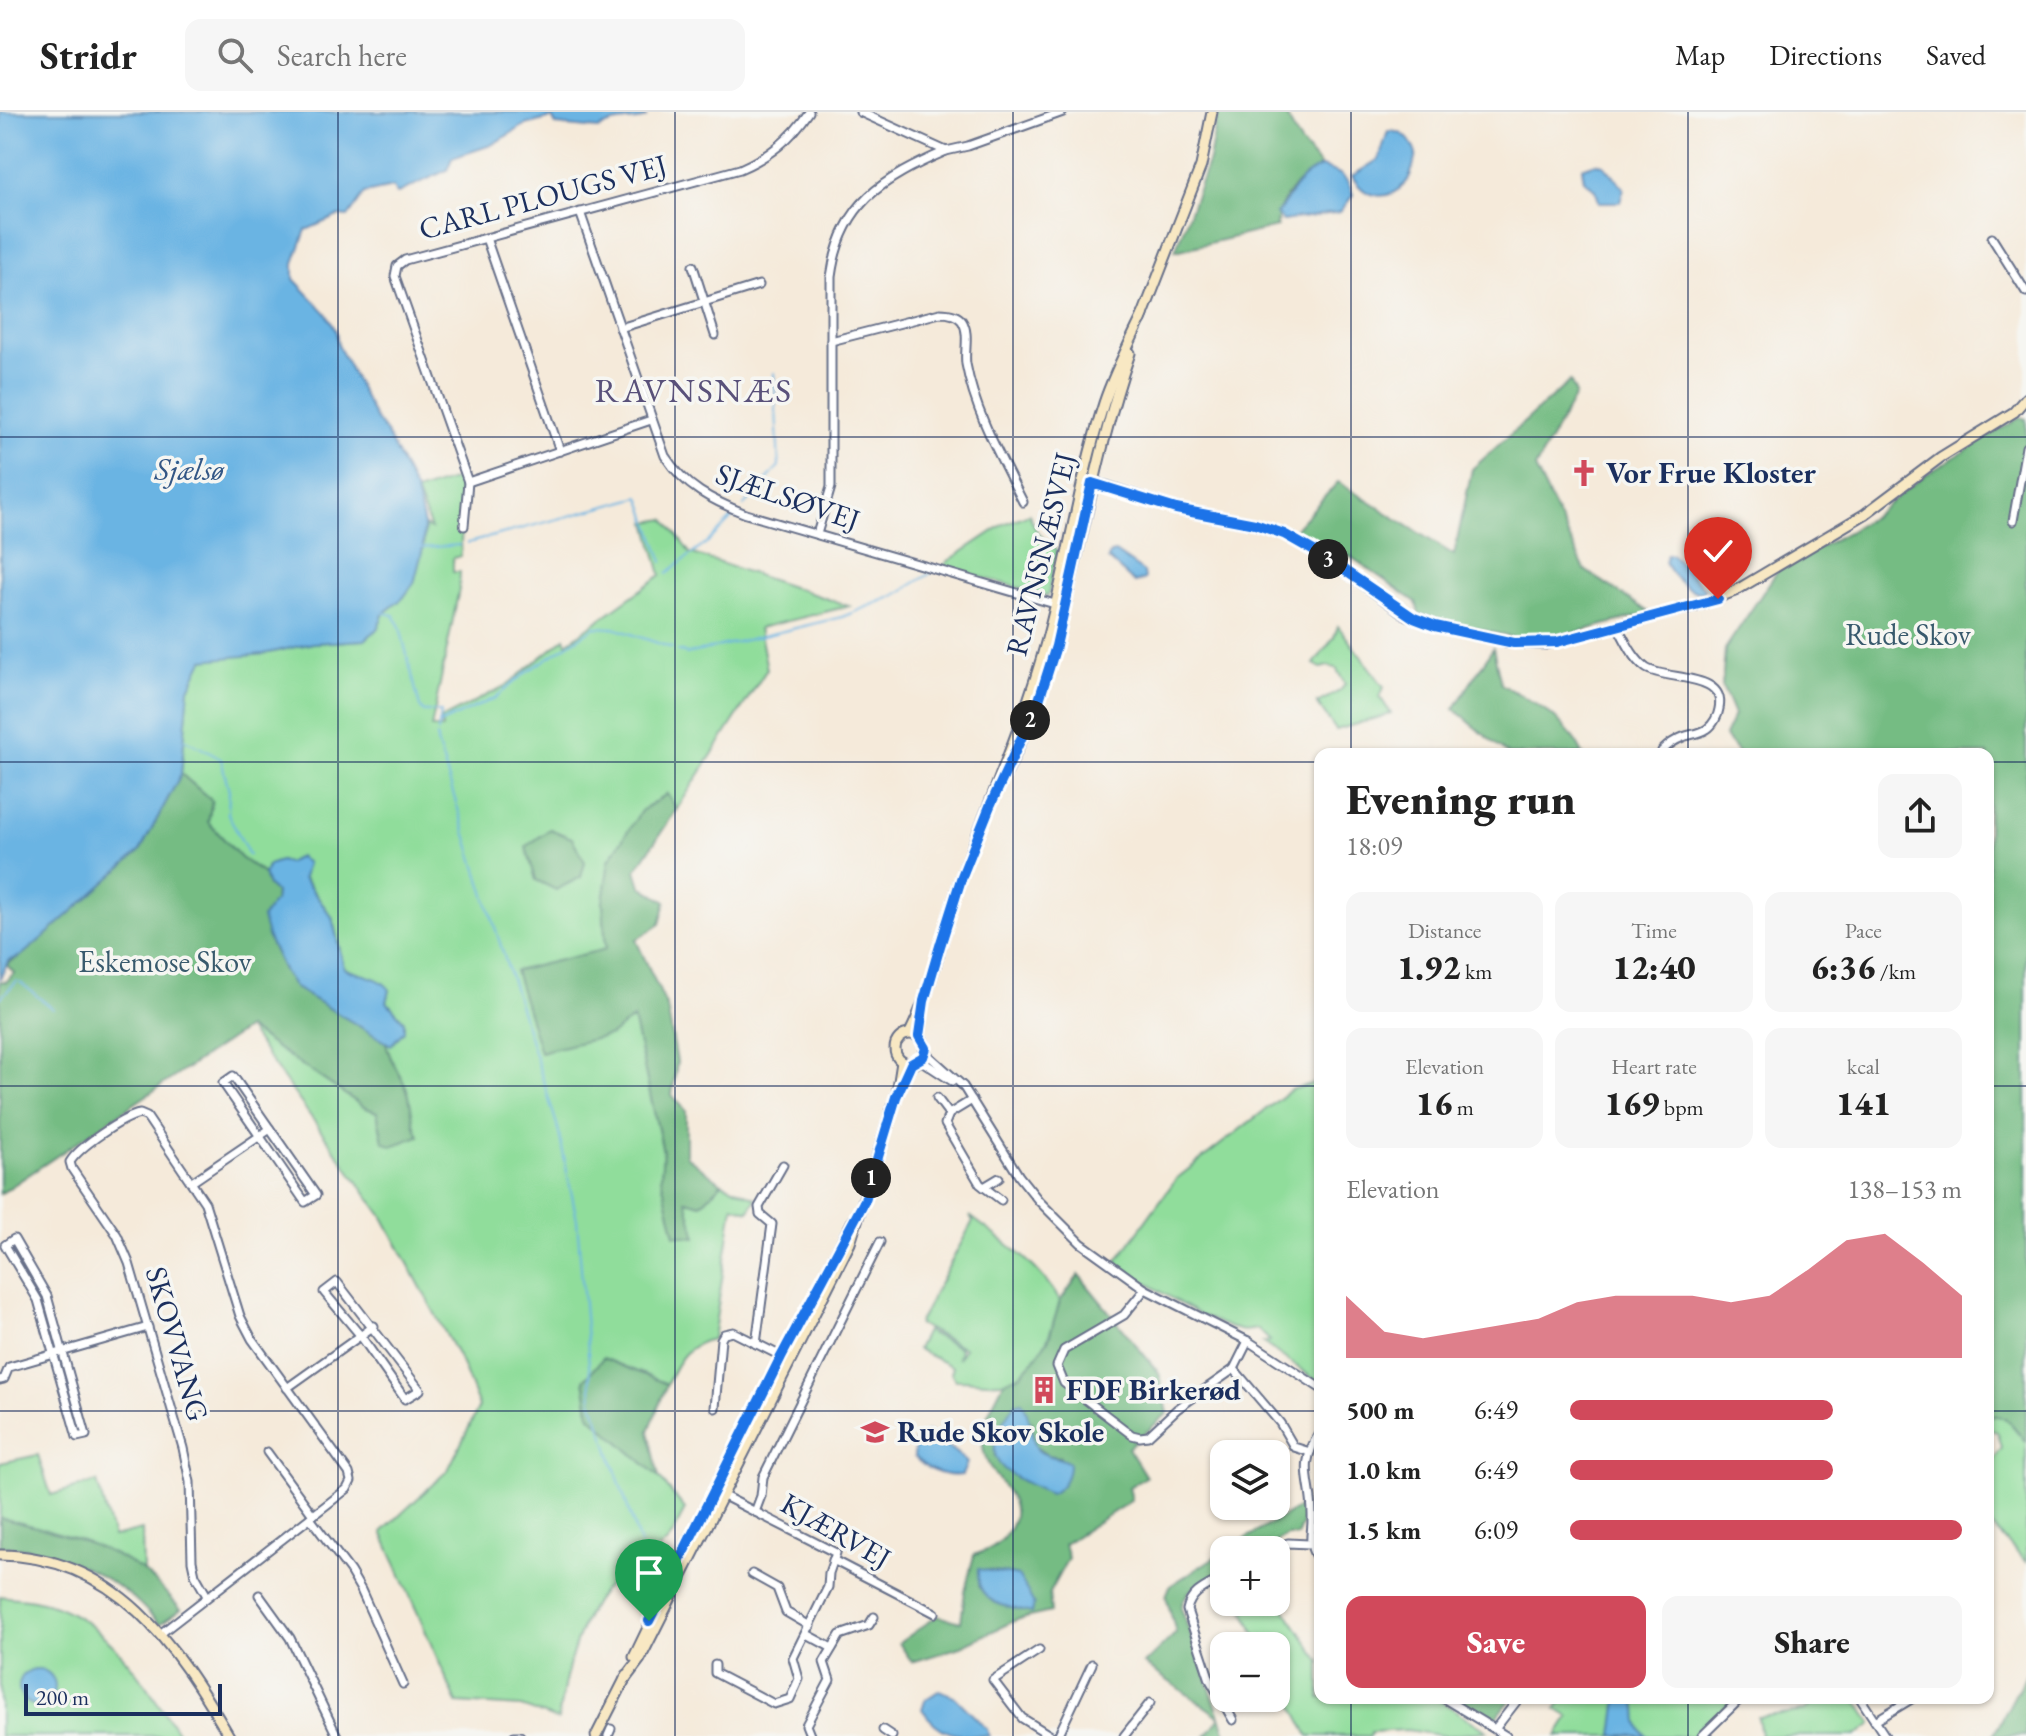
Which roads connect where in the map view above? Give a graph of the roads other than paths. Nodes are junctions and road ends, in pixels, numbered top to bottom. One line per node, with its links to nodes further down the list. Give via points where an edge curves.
1 (809, 112): 6 (street, CARL PLOUGS VEJ, via 787,140 740,169)
2 (860, 112): 5 (street)
3 (1063, 112): 5 (street)
4 (1212, 112): 21 (main road, RAVNSNÆSVEJ, via 1201,166 1104,401)
5 (946, 151): 15 (street, via 891,178 849,217 834,255)
6 (580, 212): 7 (street, CARL PLOUGS VEJ); 13 (street, SJÆLSØVEJ)
7 (486, 238): 19 (street); 20 (street, CARL PLOUGS VEJ, via 405,260 395,270)
8 (1992, 238): 11 (street)
9 (693, 266): 12 (street)
10 (759, 285): 12 (street)
11 (2026, 292)
12 (705, 302): 13 (street); 14 (street)
13 (620, 328): 17 (street, SJÆLSØVEJ)
14 (715, 335)
15 (831, 341): 22 (street, via 940,313 957,317 966,329 971,387); 25 (street, via 831,487)
16 (2026, 398): 27 (main road, via 2014,412 1941,457 1855,521 1735,591)
17 (651, 420): 19 (street); 25 (street, SJÆLSØVEJ, via 665,456 693,489 746,514)
18 (2026, 447): 23 (street)
19 (560, 451): 20 (street)
20 (468, 482): 24 (street, CARL PLOUGS VEJ)
21 (1087, 482): 26 (main road, RAVNSNÆSVEJ); 27 (main road, via 1284,534 1407,615 1435,626 1535,644)
22 (1023, 502)
23 (2013, 521)
24 (464, 526)
25 (817, 534): 26 (street, SJÆLSØVEJ)
26 (1061, 606): 29 (main road, RAVNSNÆSVEJ, via 957,892)
27 (1618, 627): 28 (street, via 1635,658 1648,669 1711,685 1718,695 1719,712 1706,730)
28 (1666, 748)
29 (915, 1035): 30 (main road, via 925,1043); 30 (main road, via 896,1042 896,1055)
30 (915, 1060): 32 (street); 49 (main road, via 896,1097 850,1243)
31 (937, 1098): 33 (street)
32 (972, 1100): 33 (street); 42 (street, via 1039,1201 1081,1243)
33 (949, 1114): 39 (street, via 945,1124)
34 (270, 1129): 35 (street); 35 (street, via 233,1076 223,1083); 35 (street, via 316,1195 305,1202)
35 (260, 1136): 38 (street)
36 (783, 1165): 47 (street, via 759,1207 772,1224)
37 (999, 1178): 39 (street)
38 (192, 1182): 44 (street, SKOVVANG, via 140,1114 70,1162 117,1235); 55 (street, via 212,1219 240,1316)
39 (984, 1187): 40 (street)
40 (1001, 1200)
41 (880, 1242): 61 (street, via 763,1477)
42 (1145, 1289): 46 (street); 52 (street, via 1124,1315 1064,1350 1057,1366 1064,1383 1140,1437)
43 (374, 1326): 45 (street); 45 (street, via 337,1282 324,1292); 45 (street, via 420,1390 405,1399)
44 (148, 1327): 48 (street); 71 (street, SKOVVANG, via 183,1448 190,1482 192,1561)
45 (360, 1335): 55 (street)
46 (1248, 1341): 52 (street); 54 (street)
47 (756, 1344): 49 (street); 56 (street, via 733,1332 724,1334)
48 (59, 1352): 48 (street, via 77,1437 86,1435); 48 (street, via 47,1296 14,1239 5,1245 38,1300); 51 (street)
49 (786, 1359): 60 (main road)
50 (0, 1360): 51 (street)
51 (9, 1367): 53 (street)
52 (1234, 1369): 59 (street, via 1294,1447)
53 (0, 1380)
54 (1314, 1384)
55 (287, 1388): 62 (street, via 351,1481)
56 (715, 1408)
57 (1314, 1444): 59 (street)
58 (267, 1452): 62 (street)
59 (1310, 1452): 64 (street)
60 (718, 1493): 61 (street, KJÆRVEJ); 94 (main road, via 649,1621)
61 (755, 1512): 67 (street, KJÆRVEJ, via 836,1553)
62 (311, 1516): 71 (street); 80 (street, via 361,1590)
63 (1290, 1543): 64 (street)
64 (1309, 1544): 65 (street)
65 (1314, 1553)
66 (0, 1555): 75 (main road, via 31,1556 78,1569 114,1590)
67 (833, 1560): 72 (street, KJÆRVEJ); 74 (street, via 828,1587)
68 (756, 1573): 74 (street, via 777,1588 789,1616)
69 (1210, 1584): 87 (street, via 1196,1592 1187,1610 1210,1680)
70 (259, 1595): 93 (street, via 290,1638)
71 (207, 1596): 75 (street)
72 (935, 1613)
73 (874, 1617): 76 (street, via 869,1625 840,1635)
74 (808, 1630): 76 (street); 79 (street, via 793,1658 799,1679 790,1699 774,1704 715,1673)
75 (160, 1634): 92 (main road)
76 (832, 1648): 91 (street, via 824,1662 830,1680 806,1725)
77 (1039, 1650): 96 (street, via 993,1680 1022,1718)
78 (1092, 1664): 97 (street)
79 (715, 1665)
80 (403, 1684)
81 (1150, 1703): 98 (street)
82 (1453, 1704): 89 (street)
83 (1514, 1704): 89 (street)
84 (1735, 1704): 100 (street)
85 (1864, 1704): 88 (street)
86 (1903, 1704): 88 (street)
87 (1233, 1720)
88 (1875, 1721): 101 (street)
89 (1495, 1729): 99 (street)
90 (883, 1730): 95 (street)
91 (810, 1735)
92 (229, 1736)
93 (337, 1736)
94 (596, 1736)
95 (892, 1736)
96 (1051, 1736)
97 (1058, 1736)
98 (1124, 1736)
99 (1506, 1736)
100 (1702, 1736)
101 (1885, 1736)

